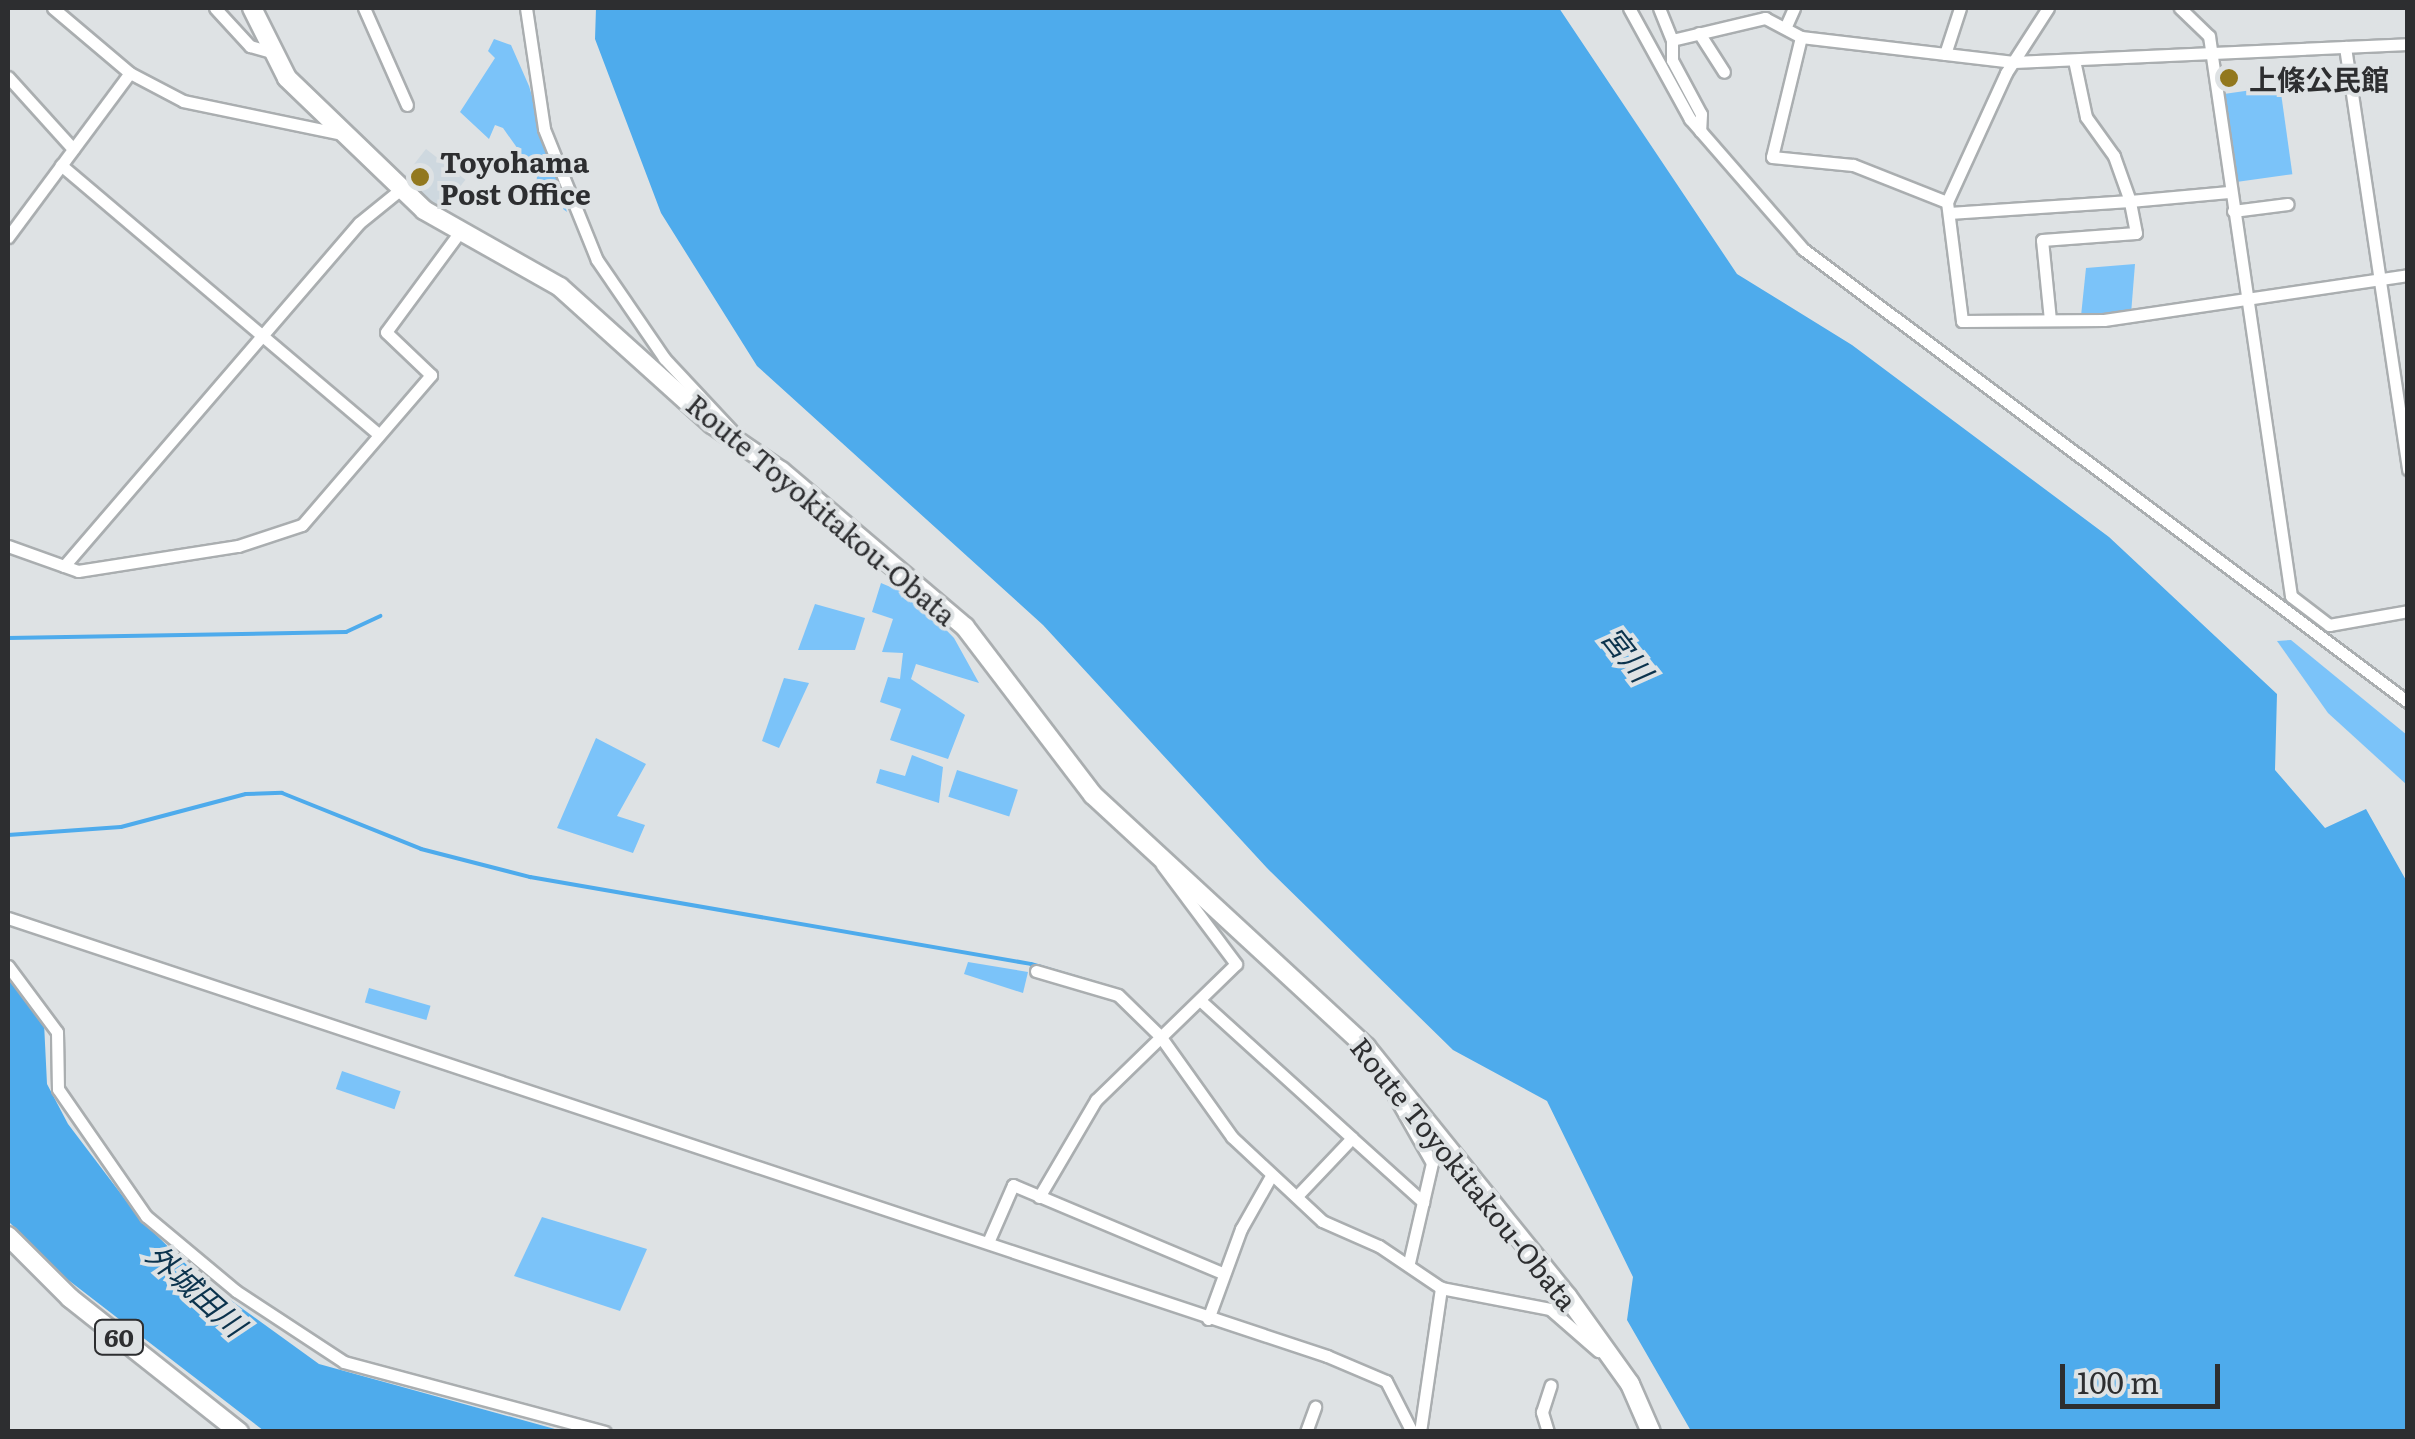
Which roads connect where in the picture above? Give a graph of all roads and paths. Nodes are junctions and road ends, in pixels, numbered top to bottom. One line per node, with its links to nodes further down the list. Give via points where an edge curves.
1 (54, 8): 24 (street)
2 (215, 8): 18 (street, via 250,46)
3 (252, 8): 18 (main road, Route Toyokitakou-Obata)
4 (364, 8): 26 (street)
5 (526, 8): 45 (street, via 544,129 596,260 664,358)
6 (1629, 8): 27 (street)
7 (1659, 8): 15 (street)
8 (1794, 8): 12 (street)
9 (1960, 8): 19 (street)
10 (2048, 8): 22 (street)
11 (2180, 8): 20 (street, via 2200,22)
12 (1786, 26): 13 (street, via 1765,18); 14 (street)
13 (1699, 33): 15 (street); 23 (street)
14 (1801, 36): 19 (street); 35 (street, via 1772,157 1854,165)
15 (1672, 40): 27 (street, via 1672,60 1702,114)
16 (2408, 44): 17 (street)
17 (2346, 46): 20 (street); 40 (street)
18 (271, 52): 28 (main road, Route Toyokitakou-Obata)
19 (1945, 54): 22 (street)
20 (2211, 54): 21 (street); 32 (street)
21 (2074, 60): 22 (street); 33 (street, via 2086,118 2114,156)
22 (2014, 62): 35 (street)
23 (1724, 72)
24 (130, 73): 28 (street, via 182,101); 29 (street)
25 (8, 77): 29 (street)
26 (407, 104)
27 (1700, 131): 50 (street, via 1804,249)
28 (343, 134): 31 (main road, Route Toyokitakou-Obata)
29 (73, 149): 30 (street)
30 (61, 165): 38 (street); 43 (street)
31 (400, 189): 37 (main road, Route Toyokitakou-Obata); 43 (street, via 359,222)
32 (2230, 192): 33 (street); 36 (street)
33 (2130, 201): 35 (street); 42 (street, via 2136,233 2037,240)
34 (2288, 204): 36 (street)
35 (1948, 208): 42 (street, via 1962,321)
36 (2233, 212): 41 (street)
37 (460, 233): 44 (street, via 386,332 431,375); 45 (main road, Route Toyokitakou-Obata, via 560,287)
38 (8, 237)
39 (2408, 276): 40 (street)
40 (2382, 279): 41 (street); 46 (street)
41 (2249, 301): 42 (street); 49 (street, via 2291,596 2329,625)
42 (2050, 320)
43 (262, 335): 44 (street); 48 (street)
44 (379, 435): 48 (street, via 302,525 120,567)
45 (742, 442): 51 (main road, Route Toyokitakou-Obata, via 966,628 1046,740)
46 (2408, 468)
47 (8, 546): 48 (street)
48 (64, 566)
49 (2408, 611)
50 (2408, 702)
51 (1160, 860): 55 (street, via 1236,958); 57 (main road, Route Toyokitakou-Obata)
52 (8, 918): 64 (street)
53 (8, 966): 73 (street, via 57,1032 58,1089 156,1228 344,1362)
54 (1036, 971): 56 (street, via 1111,990)
55 (1202, 1002): 56 (street); 58 (street)
56 (1160, 1036): 59 (street, via 1215,1116); 61 (street, via 1096,1100)
57 (1366, 1047): 62 (street, via 1432,1163); 69 (main road, Route Toyokitakou-Obata)
58 (1352, 1138): 60 (street); 62 (street)
59 (1272, 1176): 60 (street); 66 (street)
60 (1297, 1196): 65 (street, via 1322,1221)
61 (1040, 1197): 64 (street, via 1013,1185); 66 (street)
62 (1422, 1202): 65 (street)
63 (8, 1236): 72 (main road, 60, via 70,1298)
64 (989, 1240): 68 (street)
65 (1408, 1263): 67 (street)
66 (1222, 1272): 68 (street)
67 (1442, 1288): 69 (street, via 1550,1309); 76 (street)
68 (1208, 1319): 75 (street, via 1377,1374)
69 (1617, 1365): 78 (main road, Route Toyokitakou-Obata)
70 (1551, 1385): 77 (street, via 1542,1412)
71 (1315, 1407): 74 (street)
72 (239, 1432)
73 (605, 1432)
74 (1306, 1432)
75 (1412, 1432)
76 (1420, 1432)
77 (1548, 1432)
78 (1651, 1432)

